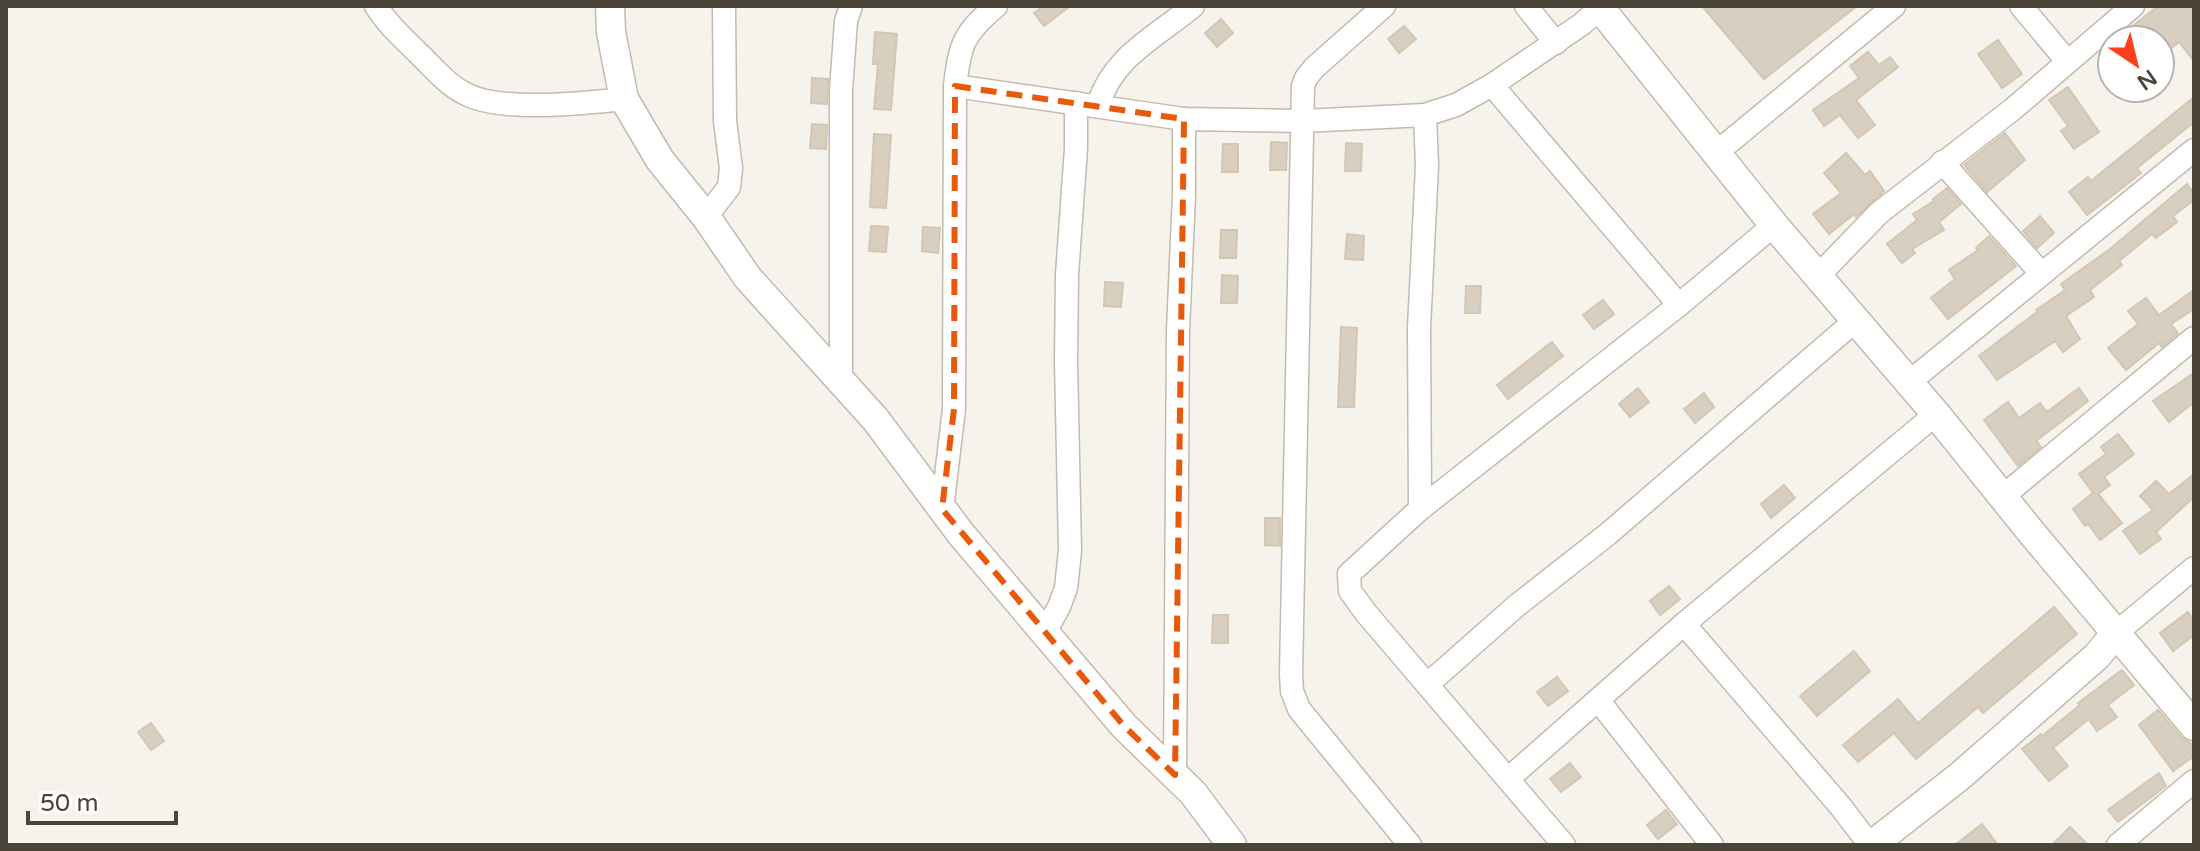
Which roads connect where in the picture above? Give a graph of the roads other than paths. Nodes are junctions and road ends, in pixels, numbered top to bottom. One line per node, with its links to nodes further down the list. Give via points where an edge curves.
1 (376, 6): 17 (street, via 465,94 486,101 550,105)
2 (610, 6): 17 (street)
3 (724, 6): 25 (street, via 731,168 729,187)
4 (851, 6): 32 (street, via 841,90)
5 (996, 6): 16 (street, via 962,42)
6 (1193, 6): 18 (street, via 1115,68)
7 (1384, 6): 21 (street, via 1306,78)
8 (1526, 6): 13 (street)
9 (2021, 6): 14 (street)
10 (2133, 6): 14 (street)
11 (1602, 7): 13 (street); 23 (street)
12 (1886, 9): 23 (street)
13 (1556, 43): 15 (street)
14 (2067, 61): 24 (street)
15 (1492, 85): 19 (street); 29 (street)
16 (955, 86): 18 (street); 36 (street, via 954,409)
17 (624, 99): 25 (street, via 660,160)
18 (1087, 104): 20 (street); 40 (street, via 1076,148 1067,275 1070,551 1066,588)
19 (1425, 115): 21 (street); 37 (street)
20 (1184, 119): 21 (street); 45 (street)
21 (1303, 121): 49 (street, via 1292,691 1306,719)
22 (2194, 150): 27 (street)
23 (1716, 153): 26 (street)
24 (1942, 162): 27 (street); 28 (street, via 1879,213)
25 (706, 217): 32 (street, via 748,278)
26 (1774, 225): 28 (street); 29 (street)
27 (2041, 273): 33 (street)
28 (1819, 275): 30 (street)
29 (1679, 305): 37 (street)
30 (1856, 320): 33 (street); 42 (street)
31 (2194, 338): 35 (street)
32 (841, 379): 36 (street)
33 (1908, 383): 34 (street)
34 (1936, 414): 35 (street); 39 (street)
35 (2002, 497): 41 (street)
36 (942, 509): 40 (street)
37 (1420, 509): 42 (street, via 1349,574 1350,591)
38 (2194, 568): 41 (street)
39 (1684, 624): 43 (street); 52 (street)
40 (1045, 632): 45 (street, via 1124,726)
41 (2116, 633): 44 (street); 52 (street, via 2097,656 1960,776)
42 (1428, 684): 46 (street)
43 (1598, 700): 46 (street); 51 (street)
44 (2194, 726)
45 (1175, 775): 48 (street)
46 (1508, 779): 50 (street)
47 (2194, 781): 53 (street)
48 (1232, 845)
49 (1410, 845)
50 (1564, 845)
51 (1712, 845)
52 (1871, 845)
53 (2118, 845)

